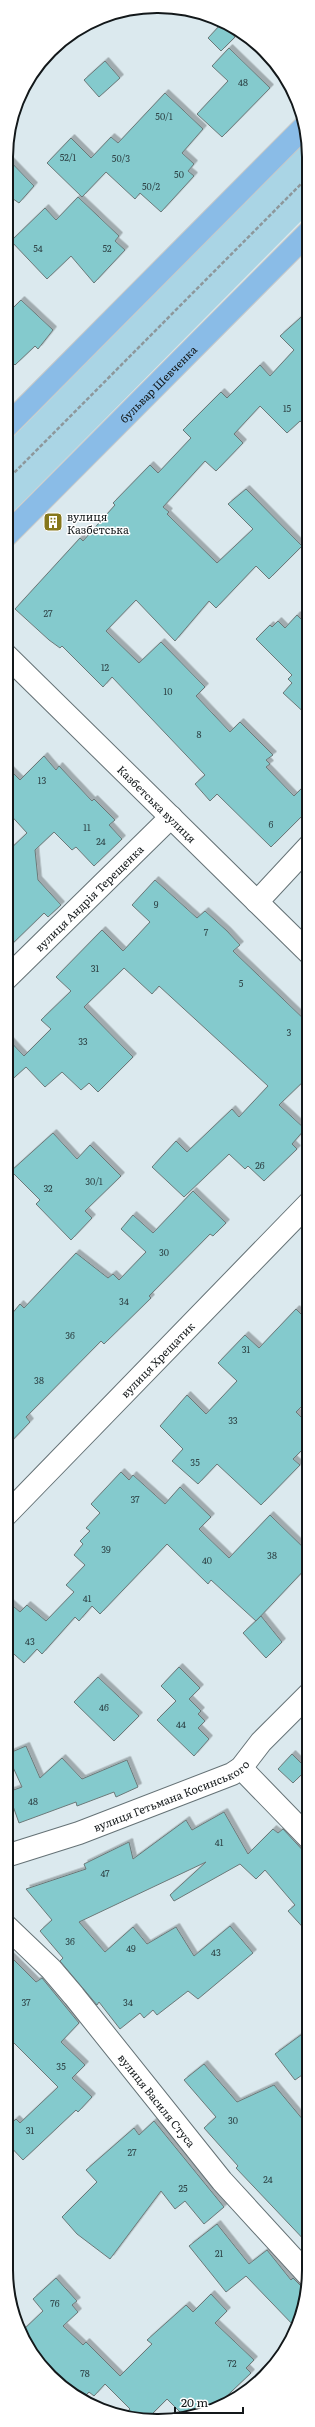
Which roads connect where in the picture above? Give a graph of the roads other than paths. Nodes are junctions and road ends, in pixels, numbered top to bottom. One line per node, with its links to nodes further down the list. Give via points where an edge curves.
1 (300, 132): 3 (main road)
2 (302, 239): 4 (main road, бульвар Шевченка)
3 (13, 419)
4 (13, 529)
5 (13, 661): 6 (street, Казбетська вулиця)
6 (171, 817): 8 (street, Казбетська вулиця); 10 (street, вулиця Андрія Терещенка)
7 (302, 854): 8 (street)
8 (257, 902): 9 (street, Казбетська вулиця)
9 (302, 946)
10 (13, 972)
11 (302, 1210): 12 (street, вулиця Хрещатик)
12 (13, 1508)
13 (302, 1701): 14 (street, вулиця Гетьмана Косинського, via 261,1742)
14 (241, 1768): 15 (street); 16 (street, вулиця Гетьмана Косинського, via 223,1779 64,1838)
15 (302, 1831)
16 (13, 1854)
17 (13, 1933): 18 (street, вулиця Василя Стуса, via 51,1969 222,2181)
18 (302, 2268)

